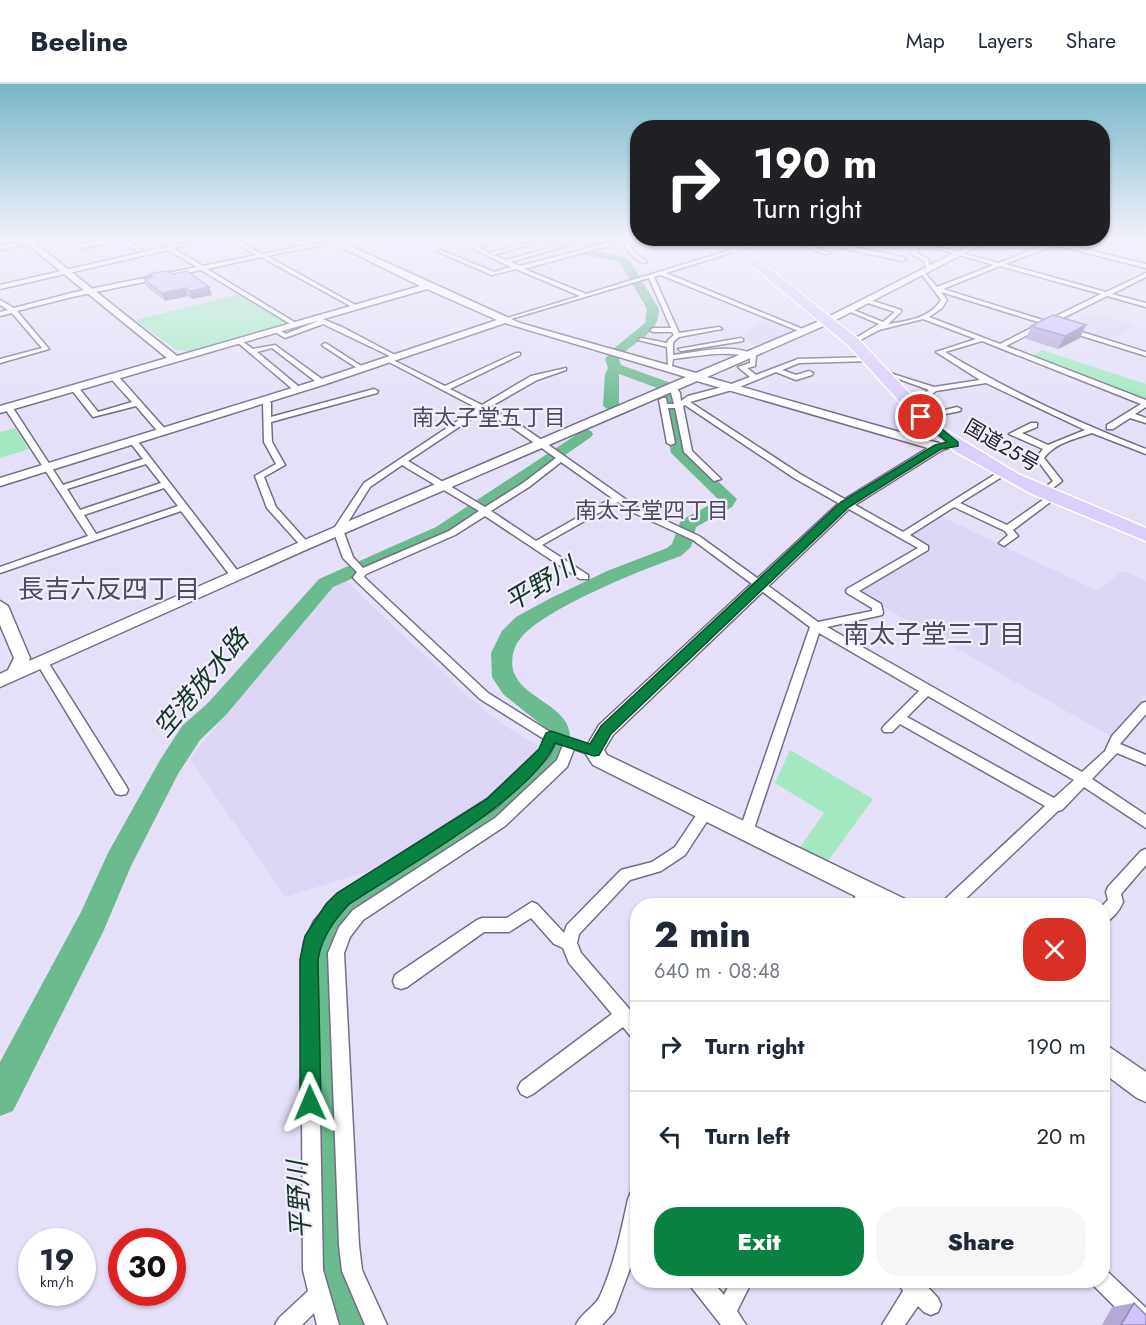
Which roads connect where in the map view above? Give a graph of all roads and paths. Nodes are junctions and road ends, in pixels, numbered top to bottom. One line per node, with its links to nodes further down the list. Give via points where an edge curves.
1 (68, 297): 21 (street)
2 (97, 297): 50 (street)
3 (250, 297): 27 (street)
4 (338, 297): 19 (street)
5 (391, 297): 19 (street)
6 (455, 297): 24 (street)
7 (583, 297): 24 (street)
8 (660, 297): 36 (street)
9 (719, 297): 35 (street)
10 (795, 297): 26 (highway, 国道25号)
11 (873, 297): 16 (street)
12 (942, 297): 23 (street, via 942,304)
13 (959, 297): 29 (street)
14 (1101, 297): 29 (street)
15 (1117, 297): 18 (street)
16 (867, 301): 20 (street); 30 (street, via 899,311)
17 (0, 302): 21 (street)
18 (1146, 305)
19 (356, 307): 25 (street)
20 (849, 310): 26 (street); 30 (street)
21 (14, 311): 22 (street); 51 (street, via 46,349)
22 (0, 314)
23 (922, 318): 30 (street); 37 (street)
24 (511, 319): 49 (street); 56 (street)
25 (318, 320): 27 (street); 32 (street, via 285,336); 49 (street, via 340,328)
26 (825, 322): 35 (street); 41 (highway, 国道25号)
27 (294, 324): 32 (street)
28 (704, 324): 31 (street)
29 (1047, 324): 43 (street); 48 (street)
30 (880, 326): 41 (street)
31 (719, 329): 34 (street); 36 (street)
32 (275, 330): 40 (street)
33 (653, 330): 36 (street)
34 (727, 331)
35 (803, 332): 47 (street)
36 (676, 333): 45 (street, via 670,341)
37 (982, 339): 43 (street); 61 (street, via 939,352)
38 (641, 340): 45 (street)
39 (741, 340): 45 (street, via 704,341 707,345)
40 (239, 341): 44 (street); 50 (street)
41 (853, 342): 52 (highway, 国道25号)
42 (325, 345): 53 (street)
43 (1000, 346): 72 (street)
44 (252, 351): 62 (street, via 273,346); 67 (street)
45 (670, 351): 47 (street); 56 (street)
46 (518, 354): 65 (street)
47 (749, 354): 58 (street); 60 (street, via 753,356 753,365 741,367)
48 (1146, 354)
49 (393, 359): 53 (street); 65 (street)
50 (176, 360): 59 (street)
51 (0, 361)
52 (875, 364): 55 (street, via 810,359); 66 (street); 77 (highway, 国道25号)
53 (362, 369): 62 (street)
54 (564, 369): 74 (street, via 534,378)
55 (774, 369): 57 (street, via 796,378); 60 (street)
56 (671, 370): 58 (street)
57 (809, 373)
58 (695, 377): 63 (street); 69 (street)
59 (115, 378): 64 (street); 71 (street)
60 (755, 378): 63 (street)
61 (985, 381): 66 (street); 83 (street)
62 (322, 382): 67 (street)
63 (729, 388): 73 (street); 89 (street)
64 (75, 389): 71 (street, via 96,415); 75 (street)
65 (444, 389): 74 (street)
66 (934, 389): 77 (street, via 916,404)
67 (299, 390): 70 (street)
68 (374, 391): 79 (street)
69 (666, 395): 73 (street); 73 (street, via 676,393); 86 (street); 87 (street)
70 (264, 400): 79 (street); 84 (street)
71 (137, 403): 84 (street)
72 (1146, 403): 78 (street)
73 (682, 404): 97 (street, via 688,452); 105 (street)
74 (484, 407): 86 (street); 94 (street)
75 (4, 409): 95 (street)
76 (957, 409): 77 (street)
77 (915, 411): 88 (highway, 国道25号)
78 (1129, 415): 80 (street); 82 (street)
79 (267, 421): 115 (street, via 268,442 281,465 258,476 272,508)
80 (1146, 421)
81 (1034, 425): 90 (street, via 1013,434)
82 (1110, 426)
83 (1091, 431): 90 (street); 91 (street)
84 (163, 432): 85 (street)
85 (134, 441): 93 (street); 95 (street)
86 (543, 443): 92 (street); 100 (street)
87 (671, 443)
88 (955, 444): 89 (street); 96 (highway, 国道25号)
89 (938, 447): 105 (street)
90 (1050, 448): 102 (street, via 1040,458 1058,481)
91 (1146, 452)
92 (562, 457): 103 (street); 107 (street)
93 (149, 460): 99 (street); 101 (street)
94 (403, 462): 100 (street); 110 (street, via 367,485)
95 (48, 467): 98 (street); 101 (street)
96 (1002, 473): 102 (highway, 国道25号); 104 (street)
97 (717, 479)
98 (0, 482)
99 (167, 483): 106 (street); 108 (street)
100 (443, 486): 107 (street); 110 (street)
101 (62, 488): 108 (street)
102 (1048, 495): 109 (street); 111 (highway, 国道25号)
103 (618, 498): 116 (street); 121 (street, via 693,537)
104 (953, 503): 109 (street); 112 (street)
105 (845, 505): 112 (street); 121 (street)
106 (183, 507): 113 (street); 119 (street)
107 (485, 511): 116 (street); 118 (street, via 452,533)
108 (78, 514): 113 (street)
109 (1008, 529): 114 (street, via 1013,536)
110 (338, 531): 115 (street); 118 (street, via 348,558)
111 (1146, 535)
112 (902, 536): 123 (street, via 925,549 851,591 877,606 879,613)
113 (94, 538): 117 (street)
114 (1004, 543)
115 (305, 544): 119 (street)
116 (535, 545): 120 (street)
117 (0, 570)
118 (363, 572): 130 (street, via 358,578 484,696)
119 (236, 576): 124 (street)
120 (584, 577)
121 (759, 587): 123 (street); 133 (street, via 606,730)
122 (0, 606): 125 (street, via 22,658)
123 (816, 627): 126 (street); 140 (street)
124 (42, 662): 125 (street); 136 (street)
125 (5, 674)
126 (926, 691): 128 (street); 135 (street)
127 (1146, 706): 132 (street)
128 (898, 718): 129 (street); 137 (street)
129 (888, 729)
130 (551, 736): 131 (street); 158 (street, via 544,753 492,803 343,899 319,926 312,942 312,1270)
131 (570, 743): 133 (street); 164 (street, via 562,763 500,822 358,915 340,938 336,953 349,1245 352,1271)
132 (1113, 746): 134 (street); 135 (street)
133 (594, 751): 138 (street, via 600,760)
134 (1146, 760)
135 (1083, 779): 137 (street); 139 (street)
136 (122, 790)
137 (1057, 806): 143 (street)
138 (706, 812): 140 (street); 145 (street, via 680,851 656,867 626,875 582,917 572,930)
139 (1146, 822)
140 (746, 832): 142 (street)
141 (1146, 855): 144 (street, via 1113,892 1116,902)
142 (859, 898)
143 (957, 898)
144 (1110, 908)
145 (569, 943): 146 (street, via 559,939 532,909 509,925 482,925); 147 (street, via 575,958)
146 (401, 981)
147 (622, 1017): 148 (street); 150 (street)
148 (630, 1024)
149 (1110, 1061): 151 (street)
150 (527, 1088)
151 (1146, 1089)
152 (630, 1238): 165 (street, via 608,1305)
153 (705, 1288): 160 (street)
154 (740, 1288): 160 (street)
155 (911, 1288): 166 (street)
156 (915, 1288): 159 (street)
157 (1110, 1288): 161 (street)
158 (318, 1296): 162 (street); 163 (street)
159 (931, 1305)
160 (730, 1319)
161 (1146, 1323)
162 (286, 1325)
163 (328, 1325)
164 (376, 1325)
165 (587, 1325)
166 (893, 1325)

